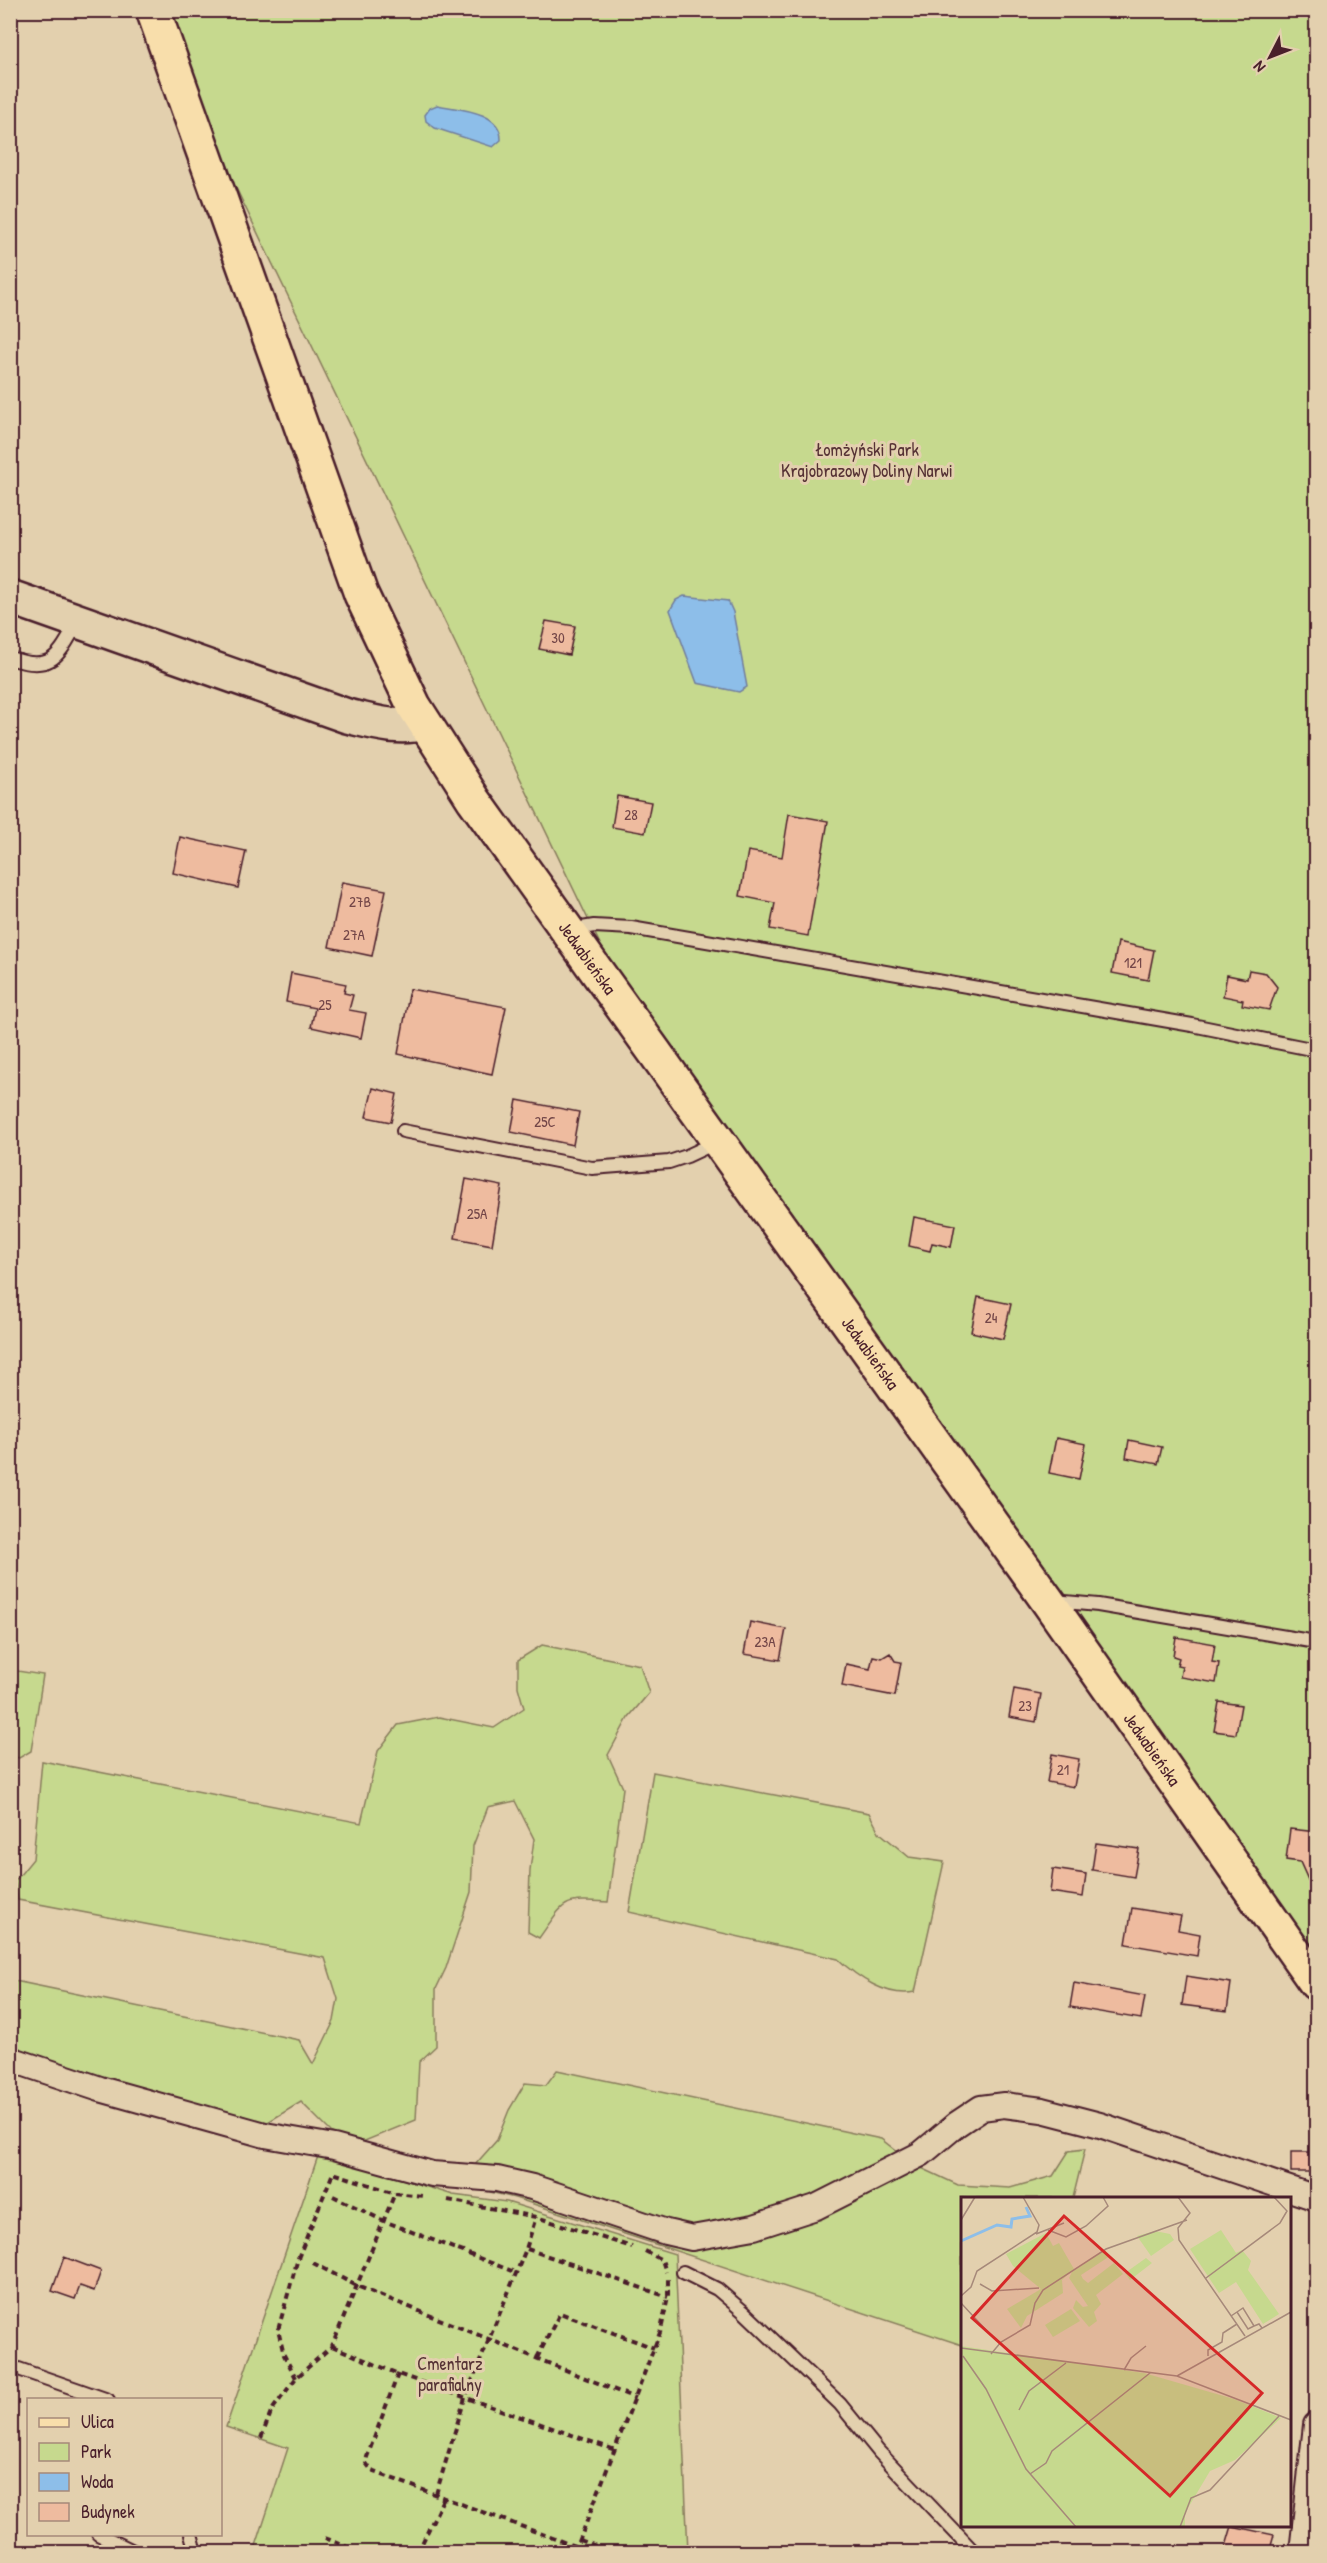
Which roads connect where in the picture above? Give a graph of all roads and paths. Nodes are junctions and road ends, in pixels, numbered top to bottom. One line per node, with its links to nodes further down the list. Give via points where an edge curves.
1 (153, 10): 5 (main road, Jedwabieńska, via 351,568 390,658)
2 (10, 597): 3 (main road)
3 (79, 621): 4 (lane, via 66,643 46,663 30,665); 5 (main road, via 347,716 402,726)
4 (10, 658)
5 (424, 723): 6 (main road, Jedwabieńska)
6 (568, 931): 7 (lane, via 594,926 631,928); 9 (main road, Jedwabieńska)
7 (1317, 1050)
8 (403, 1131): 9 (lane, via 592,1168 669,1162)
9 (718, 1141): 10 (main road, Jedwabieńska)
10 (1047, 1600): 11 (lane); 12 (main road, Jedwabieńska)
11 (1317, 1642)
12 (1317, 1983)
13 (10, 2059): 18 (street, via 100,2089 265,2134 334,2147 432,2174 497,2179 532,2187 692,2238 754,2227 816,2207 921,2154 981,2108 1004,2105 1100,2125)
14 (395, 2193): 16 (path); 20 (path); 33 (path, via 333,2174 298,2258 278,2330 284,2355)
15 (333, 2196): 20 (path)
16 (427, 2197)
17 (438, 2198): 19 (path)
18 (1317, 2198)
19 (536, 2217): 21 (path); 26 (path, via 646,2251 662,2260)
20 (384, 2221): 24 (path); 25 (path)
21 (526, 2249): 24 (path); 26 (path)
22 (313, 2263): 25 (path)
23 (683, 2272): 53 (lane, via 717,2289 840,2404 879,2452)
24 (517, 2273): 27 (path)
25 (357, 2286): 27 (path); 28 (path)
26 (668, 2297): 29 (path)
27 (490, 2340): 30 (path); 35 (path)
28 (332, 2346): 32 (path); 33 (path)
29 (654, 2348): 30 (path, via 560,2313); 36 (path)
30 (537, 2358): 36 (path)
31 (10, 2366): 34 (lane)
32 (398, 2374): 35 (path); 40 (path, via 366,2463 372,2471)
33 (296, 2378): 38 (path, via 272,2410)
34 (102, 2398)
35 (465, 2398): 39 (path); 40 (path)
36 (635, 2398): 39 (path)
37 (1317, 2425): 54 (street)
38 (261, 2438)
39 (615, 2450): 45 (path)
40 (436, 2494): 41 (path)
41 (444, 2497): 46 (path); 50 (path)
42 (101, 2536): 47 (lane)
43 (191, 2536): 48 (lane)
44 (325, 2538): 49 (path)
45 (580, 2540): 46 (path); 52 (path)
46 (577, 2547): 51 (path)
47 (135, 2553)
48 (196, 2553)
49 (360, 2553)
50 (418, 2553)
51 (575, 2553)
52 (612, 2553)
53 (974, 2553)
54 (1302, 2553)

